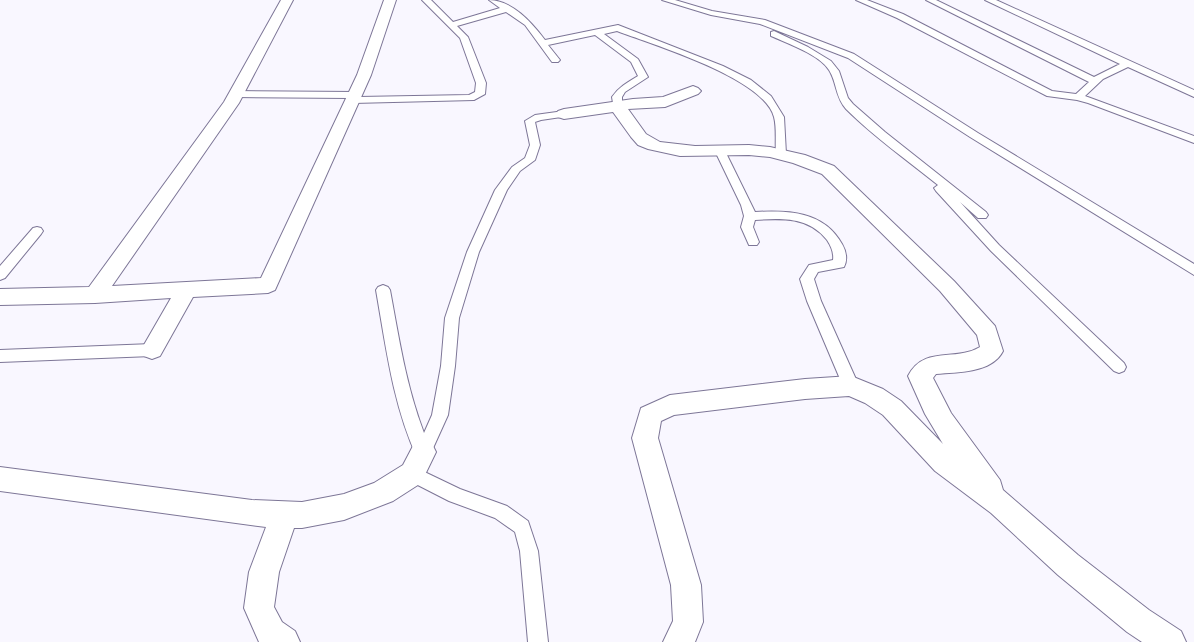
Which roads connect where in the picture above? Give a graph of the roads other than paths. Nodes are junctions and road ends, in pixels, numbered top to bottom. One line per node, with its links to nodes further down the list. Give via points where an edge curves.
1 (287, 0): 18 (street)
2 (390, 0): 20 (street)
3 (426, 0): 11 (lane)
4 (494, 0): 9 (lane)
5 (666, 0): 10 (lane)
6 (860, 0): 21 (lane, via 900,16 1050,94)
7 (930, 0): 16 (lane)
8 (989, 0): 15 (lane)
9 (506, 9): 11 (lane); 13 (lane, via 528,23)
10 (735, 17): 27 (lane, via 771,32 831,66 848,105); 32 (lane, via 762,22 864,63 974,135)
11 (450, 25): 20 (lane, via 464,37 481,83 480,94 471,98)
12 (596, 32): 13 (lane); 22 (lane, via 634,61 644,76 622,90 617,96); 26 (lane, via 618,28 720,68 748,82 768,98 779,117)
13 (544, 43): 14 (lane)
14 (556, 60)
15 (1127, 64): 16 (lane); 19 (lane)
16 (1095, 81): 21 (lane)
17 (693, 91): 22 (street, via 665,102)
18 (236, 94): 20 (lane); 36 (street)
19 (1194, 94)
20 (354, 97): 34 (street, via 268,285)
21 (1078, 97): 24 (lane)
22 (618, 107): 23 (street); 25 (street, via 631,127 644,140 657,146)
23 (564, 114): 42 (lane, via 530,120 535,145 530,160 516,169 501,190 473,252 452,318 440,415)
24 (1194, 140)
25 (720, 151): 26 (street, via 750,150); 29 (lane)
26 (781, 154): 44 (street, via 811,162 828,170 947,286 987,332 992,350 977,360 930,366 920,376 927,398 947,430)
27 (926, 170): 28 (lane); 40 (lane, via 991,243)
28 (982, 215)
29 (750, 216): 31 (lane, via 747,227); 41 (lane, via 778,214 802,217 820,224 841,253 839,264 814,268 807,279)
30 (36, 231): 33 (lane)
31 (753, 242)
32 (1194, 270)
33 (0, 274)
34 (186, 290): 36 (street); 38 (street)
35 (384, 290): 42 (lane, via 396,365)
36 (95, 295): 37 (street)
37 (0, 297)
38 (152, 350): 39 (lane)
39 (0, 356)
40 (1119, 368)
41 (851, 386): 44 (street, via 874,396 892,408 944,463); 48 (street, via 670,405 650,415 645,438 686,585 688,622)
42 (417, 463): 45 (street, via 384,492 344,507 302,515); 47 (lane, via 455,495 501,512 522,527 529,550)
43 (0, 479): 45 (street, via 252,513)
44 (1001, 504): 49 (street, via 1068,565 1138,621)
45 (284, 515): 46 (street, via 264,572 259,608 271,633)
46 (284, 642)
47 (538, 642)
48 (679, 642)
49 (1170, 642)

